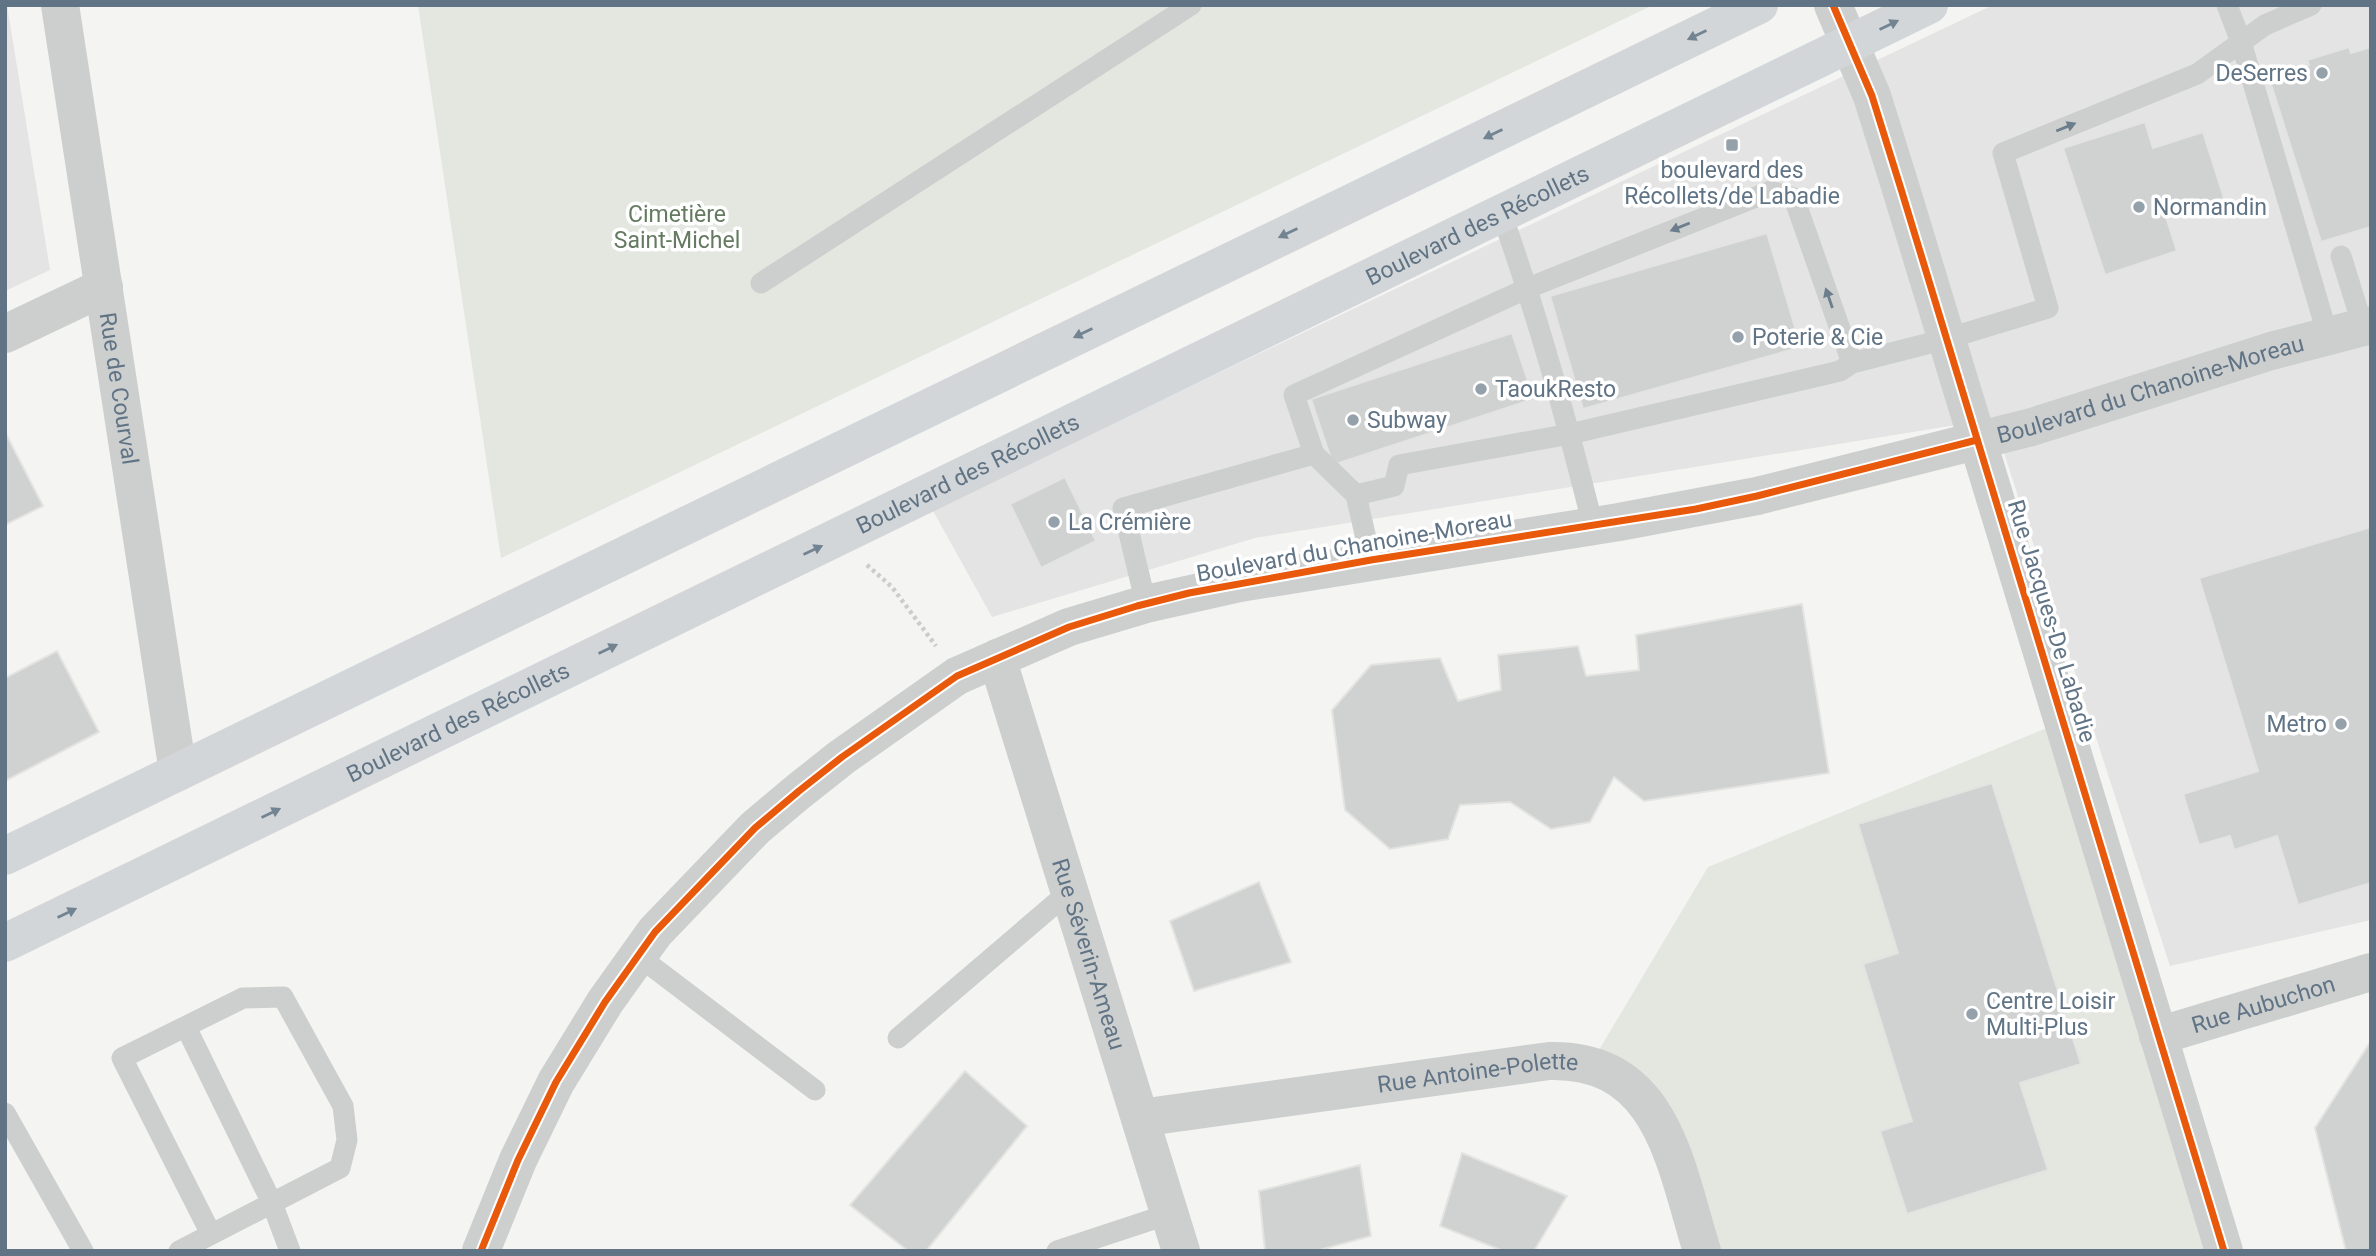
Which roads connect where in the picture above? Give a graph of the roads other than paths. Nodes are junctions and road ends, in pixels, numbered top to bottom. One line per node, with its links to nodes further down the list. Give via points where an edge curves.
1 (60, 5): 13 (street, Rue de Courval)
2 (1191, 5): 12 (lane)
3 (1759, 5): 27 (main road, one-way to 27)
4 (1833, 5): 9 (street, Rue Jacques-De Labadie)
5 (1929, 5): 9 (main road, Boulevard des Récollets, one-way to 5)
6 (2227, 5): 8 (lane)
7 (2311, 5): 8 (lane, via 2264,25)
8 (2241, 42): 15 (lane); 17 (lane, one-way to 8, via 2048,308 2003,153 2197,74)
9 (1850, 44): 10 (main road, Boulevard des Récollets); 17 (street, Rue Jacques-De Labadie, via 1872,96)
10 (1502, 215): 14 (lane); 30 (main road, Boulevard des Récollets, one-way to 10)
11 (2341, 256): 15 (lane)
12 (761, 283)
13 (104, 287): 16 (street); 27 (street, Rue de Courval)
14 (1528, 288): 18 (lane, one-way to 14, via 1794,198 1771,191); 19 (lane); 21 (lane, via 1294,395)
15 (2354, 329): 20 (street, Boulevard du Chanoine-Moreau, via 2051,422)
16 (5, 334)
17 (1946, 339): 18 (lane); 20 (street, Rue Jacques-De Labadie)
18 (1852, 363): 19 (lane, via 1840,371)
19 (1570, 434): 22 (lane, via 1399,465 1394,486); 23 (lane)
20 (1977, 440): 23 (street, Boulevard du Chanoine-Moreau, via 1757,496); 34 (street, Rue Jacques-De Labadie)
21 (1314, 454): 22 (lane); 25 (lane, via 1123,508)
22 (1356, 495): 24 (lane)
23 (1593, 526): 24 (street, Boulevard du Chanoine-Moreau)
24 (1371, 560): 25 (street, Boulevard du Chanoine-Moreau)
25 (1146, 604): 26 (street, Boulevard du Chanoine-Moreau, via 1069,627)
26 (998, 658): 29 (street, Rue Séverin-Ameau); 31 (street, Boulevard du Chanoine-Moreau, via 957,676 842,757 755,828)
27 (178, 772): 28 (main road)
28 (5, 856)
29 (1070, 891): 35 (lane); 38 (street, Rue Séverin-Ameau)
30 (5, 943)
31 (637, 956): 36 (lane); 45 (street, Boulevard du Chanoine-Moreau, via 583,1037 536,1120)
32 (2371, 972): 34 (street, Rue Aubuchon)
33 (186, 1027): 39 (lane); 39 (lane, via 243,998 283,997 343,1106 347,1140 340,1168); 41 (lane, via 122,1058)
34 (2158, 1037): 49 (street, Rue Jacques-De Labadie)
35 (898, 1038)
36 (815, 1090)
37 (5, 1113): 42 (lane)
38 (1140, 1118): 40 (street, Rue Séverin-Ameau); 48 (street, Rue Antoine-Polette, via 1568,1060 1623,1081 1660,1122)
39 (272, 1203): 41 (lane); 44 (lane)
40 (1170, 1214): 46 (lane); 47 (street, Rue Séverin-Ameau)
41 (211, 1234): 43 (lane)
42 (83, 1251)
43 (179, 1251)
44 (290, 1251)
45 (481, 1251)
46 (1057, 1251)
47 (1181, 1251)
48 (1702, 1251)
49 (2224, 1251)

